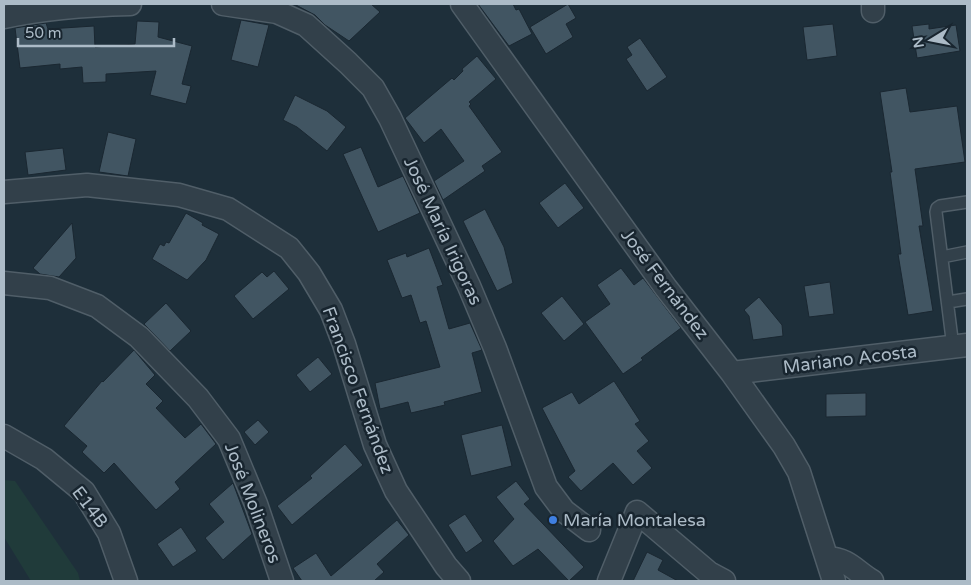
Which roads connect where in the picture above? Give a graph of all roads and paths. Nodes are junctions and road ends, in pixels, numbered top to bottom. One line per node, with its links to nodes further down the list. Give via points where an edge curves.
1 (130, 4): 4 (street, via 78,5)
2 (223, 4): 15 (street, José María Irigoras, via 277,12 306,25 373,88 390,118 496,348 546,487 564,511)
3 (462, 4): 13 (street, José Fernández, via 666,288)
4 (4, 17)
5 (4, 192): 19 (street, Francisco Fernández, via 87,184 179,195 228,210 289,248 309,273 330,310 344,344 375,445 396,492)
6 (967, 202): 8 (lane, via 937,208)
7 (967, 252): 8 (lane)
8 (942, 257): 11 (lane)
9 (4, 283): 18 (street, José Molineros, via 50,288 97,306 139,337 198,398 229,439 256,504)
10 (967, 299): 11 (lane)
11 (948, 302): 12 (lane)
12 (960, 346): 13 (street, Mariano Acosta)
13 (732, 373): 16 (street, José Fernández, via 799,472)
14 (4, 436): 17 (street, E14B, via 44,459 84,492 109,533)
15 (589, 530)
16 (827, 558): 22 (street, José Fernández); 23 (street, via 846,562)
17 (126, 581)
18 (282, 581)
19 (459, 581)
20 (609, 581): 21 (street, via 636,512 709,573)
21 (724, 581)
22 (834, 581)
23 (872, 581)

